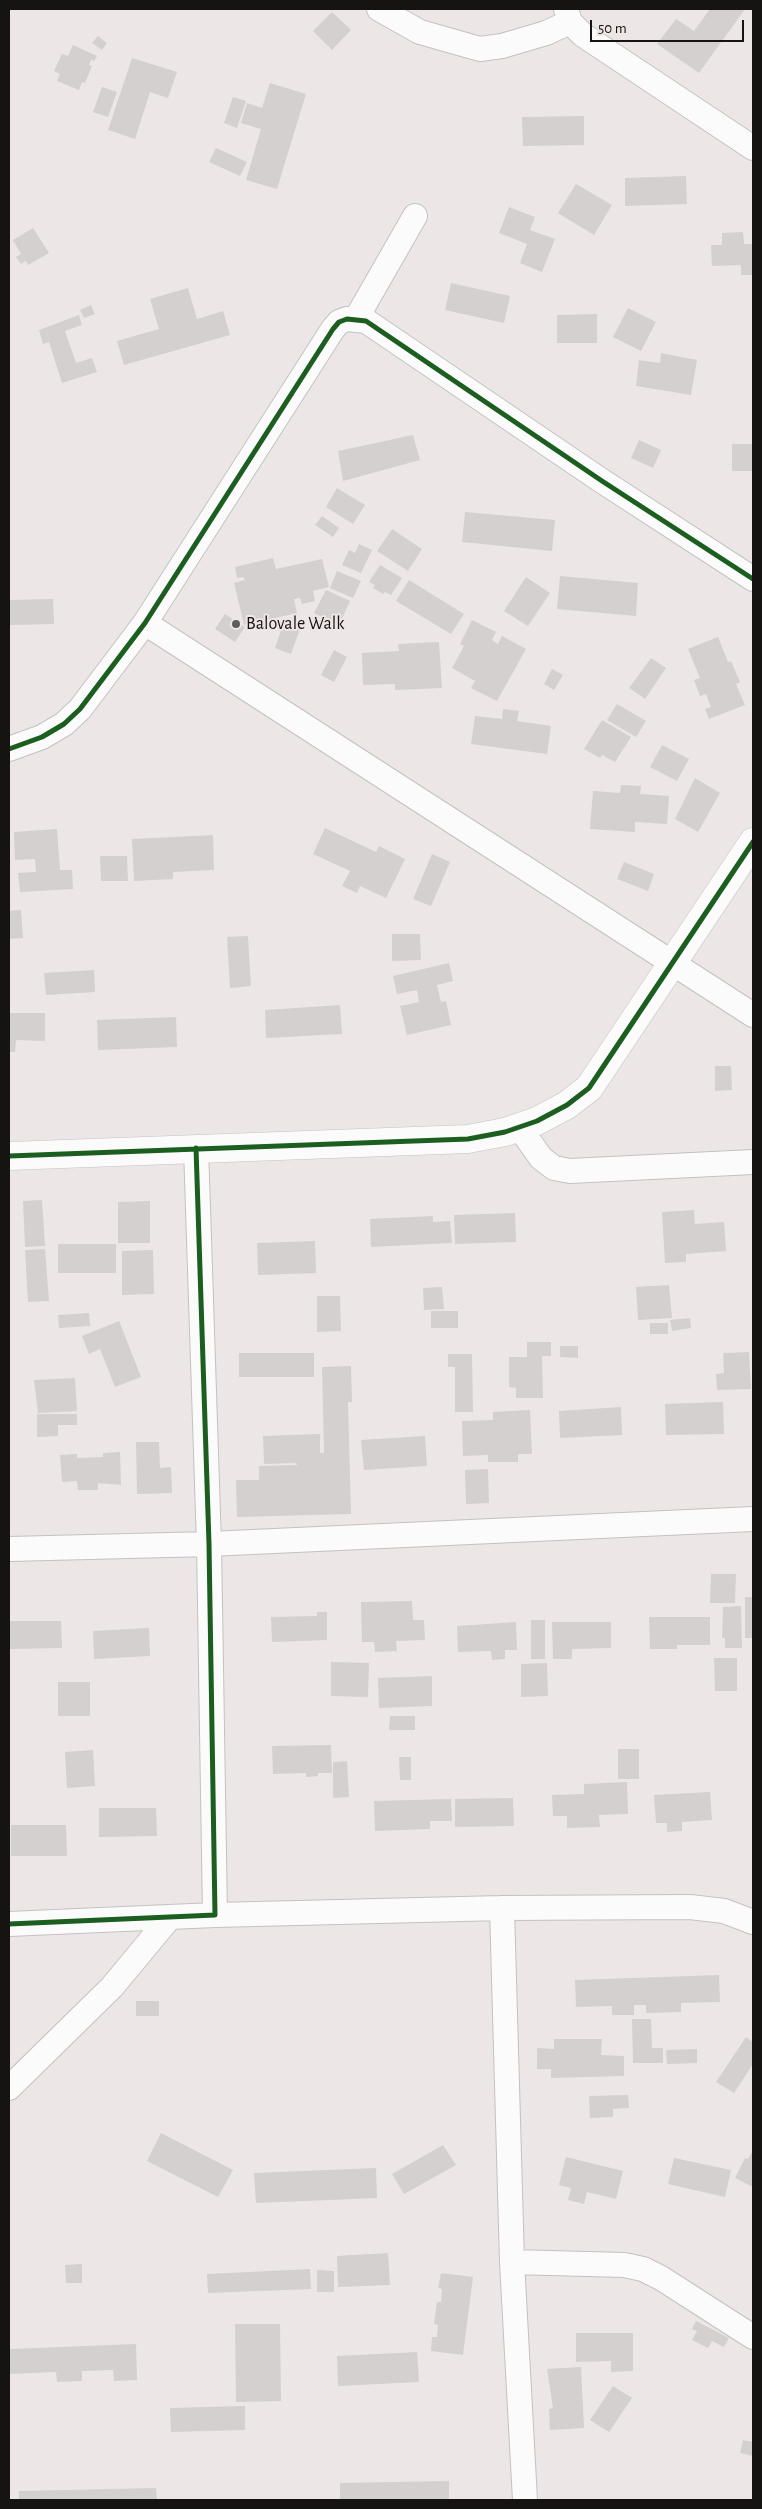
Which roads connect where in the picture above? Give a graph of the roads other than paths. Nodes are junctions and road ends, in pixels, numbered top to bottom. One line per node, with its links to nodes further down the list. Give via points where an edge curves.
1 (380, 9): 2 (street, via 420,32 480,49 546,33)
2 (568, 15): 3 (street, via 583,35)
3 (753, 148)
4 (415, 216): 5 (street)
5 (356, 319): 6 (street, via 366,322); 7 (street, via 338,322 333,329)
6 (753, 579)
7 (145, 623): 8 (street, via 80,709 64,724 42,737); 10 (street)
8 (9, 749)
9 (753, 842): 10 (street)
10 (674, 964): 11 (street); 12 (street, via 589,1088 559,1109)
11 (753, 1015)
12 (519, 1127): 13 (street, via 468,1139); 15 (street, via 540,1158 554,1168)
13 (196, 1148): 14 (street); 17 (street)
14 (9, 1156)
15 (753, 1162)
16 (753, 1519): 17 (street)
17 (209, 1544): 18 (street); 20 (street)
18 (9, 1549)
19 (502, 1908): 20 (street); 22 (street, via 690,1907 724,1912); 25 (street)
20 (215, 1915): 21 (street)
21 (170, 1917): 23 (street); 24 (street, via 112,1987)
22 (753, 1922)
23 (9, 1924)
24 (9, 2088)
25 (512, 2262): 26 (street, via 624,2265 643,2269); 27 (street)
26 (753, 2337)
27 (526, 2500)

